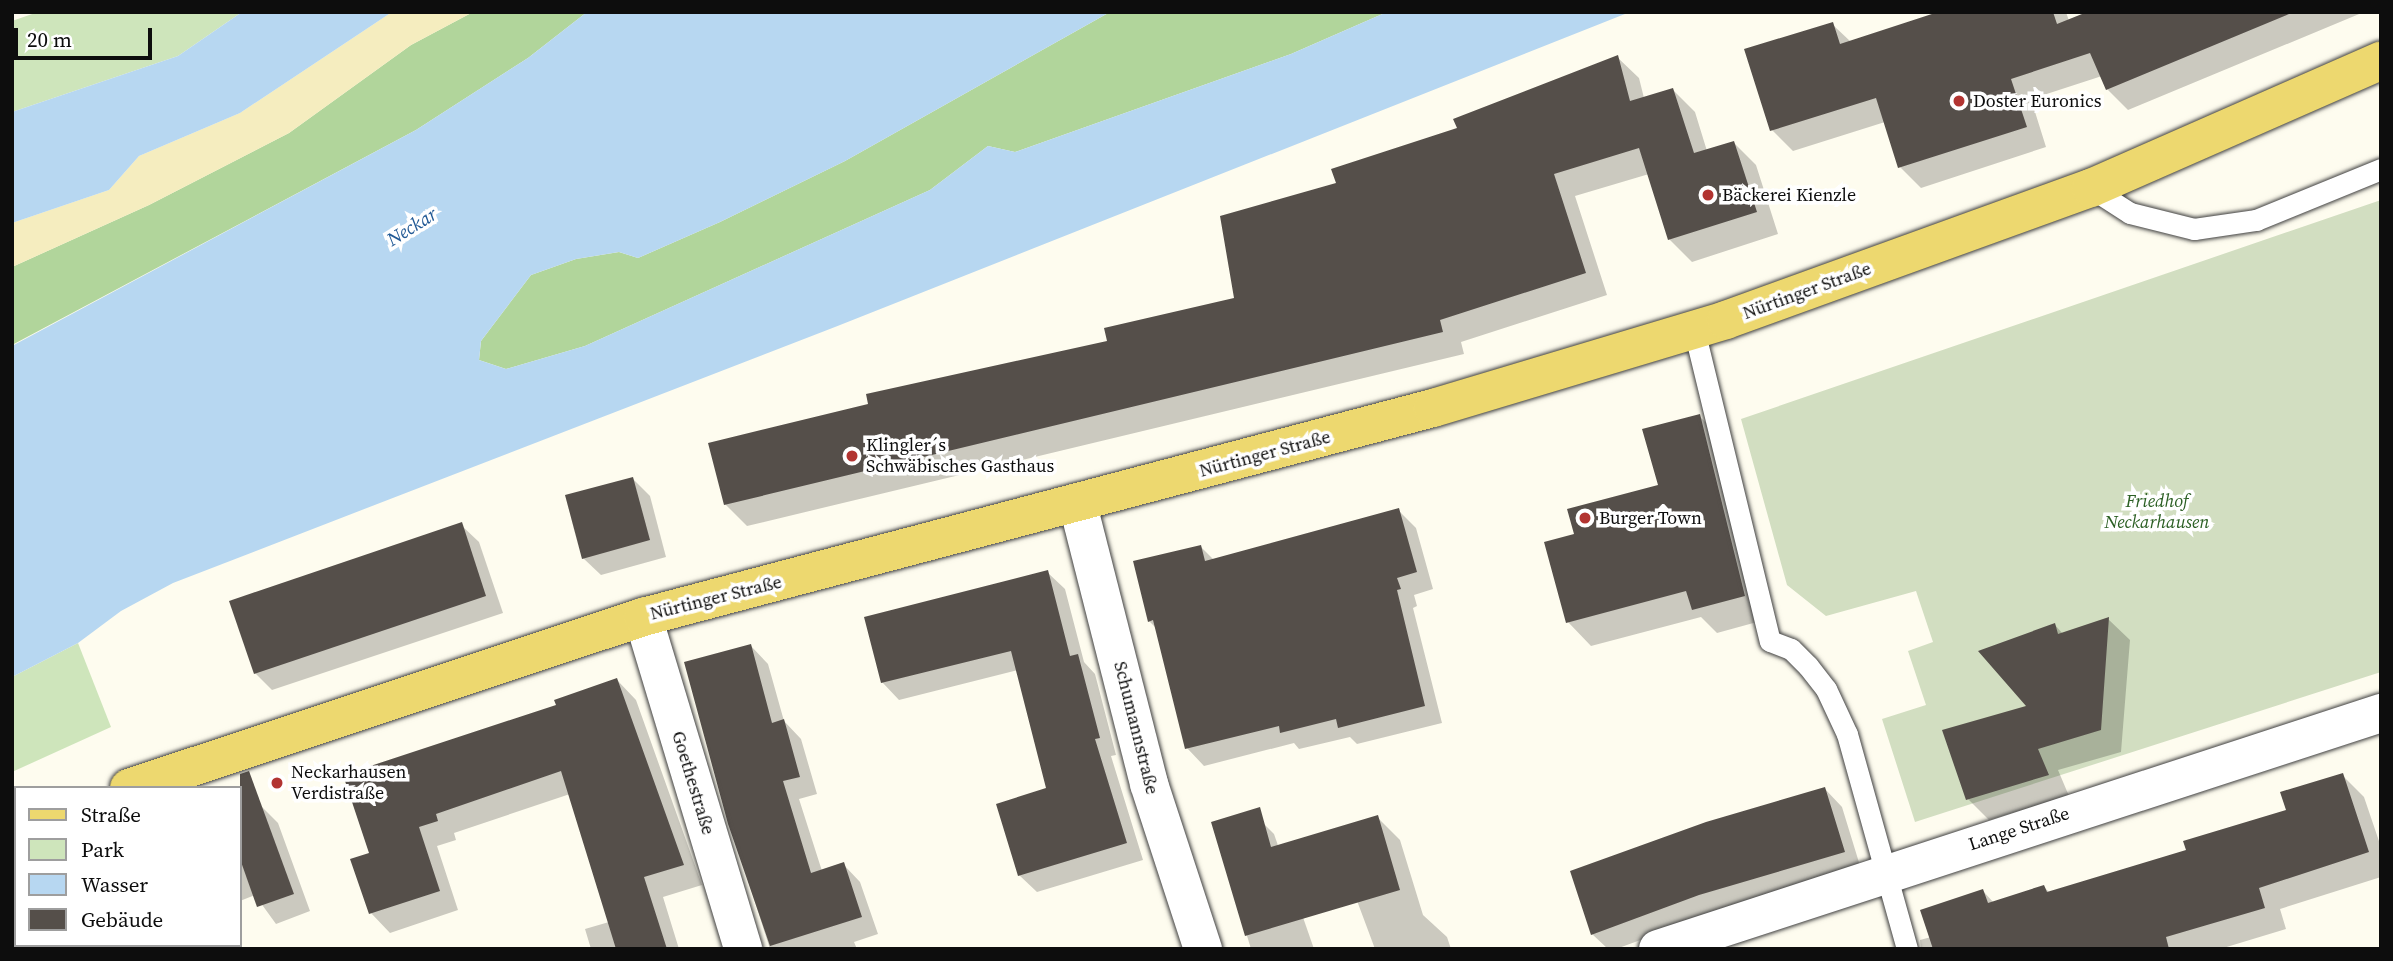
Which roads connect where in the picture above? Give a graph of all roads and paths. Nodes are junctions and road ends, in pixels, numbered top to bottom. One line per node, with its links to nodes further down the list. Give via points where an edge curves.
1 (2381, 61): 3 (main road, Nürtinger Straße)
2 (2381, 169): 3 (lane, via 2256,220 2194,229 2130,213)
3 (2091, 188): 4 (main road, Nürtinger Straße)
4 (1695, 330): 5 (main road, Nürtinger Straße, via 1433,408); 9 (lane, via 1770,641 1791,649 1826,689 1847,734)
5 (1078, 505): 6 (main road, Nürtinger Straße); 11 (street, Schumannstraße, via 1149,784)
6 (643, 617): 8 (main road, Nürtinger Straße); 10 (street, Goethestraße)
7 (2381, 713): 9 (street, Lange Straße)
8 (136, 786)
9 (1883, 874): 12 (street, Lange Straße); 13 (lane)
10 (743, 949)
11 (1203, 949)
12 (1658, 949)
13 (1907, 949)

